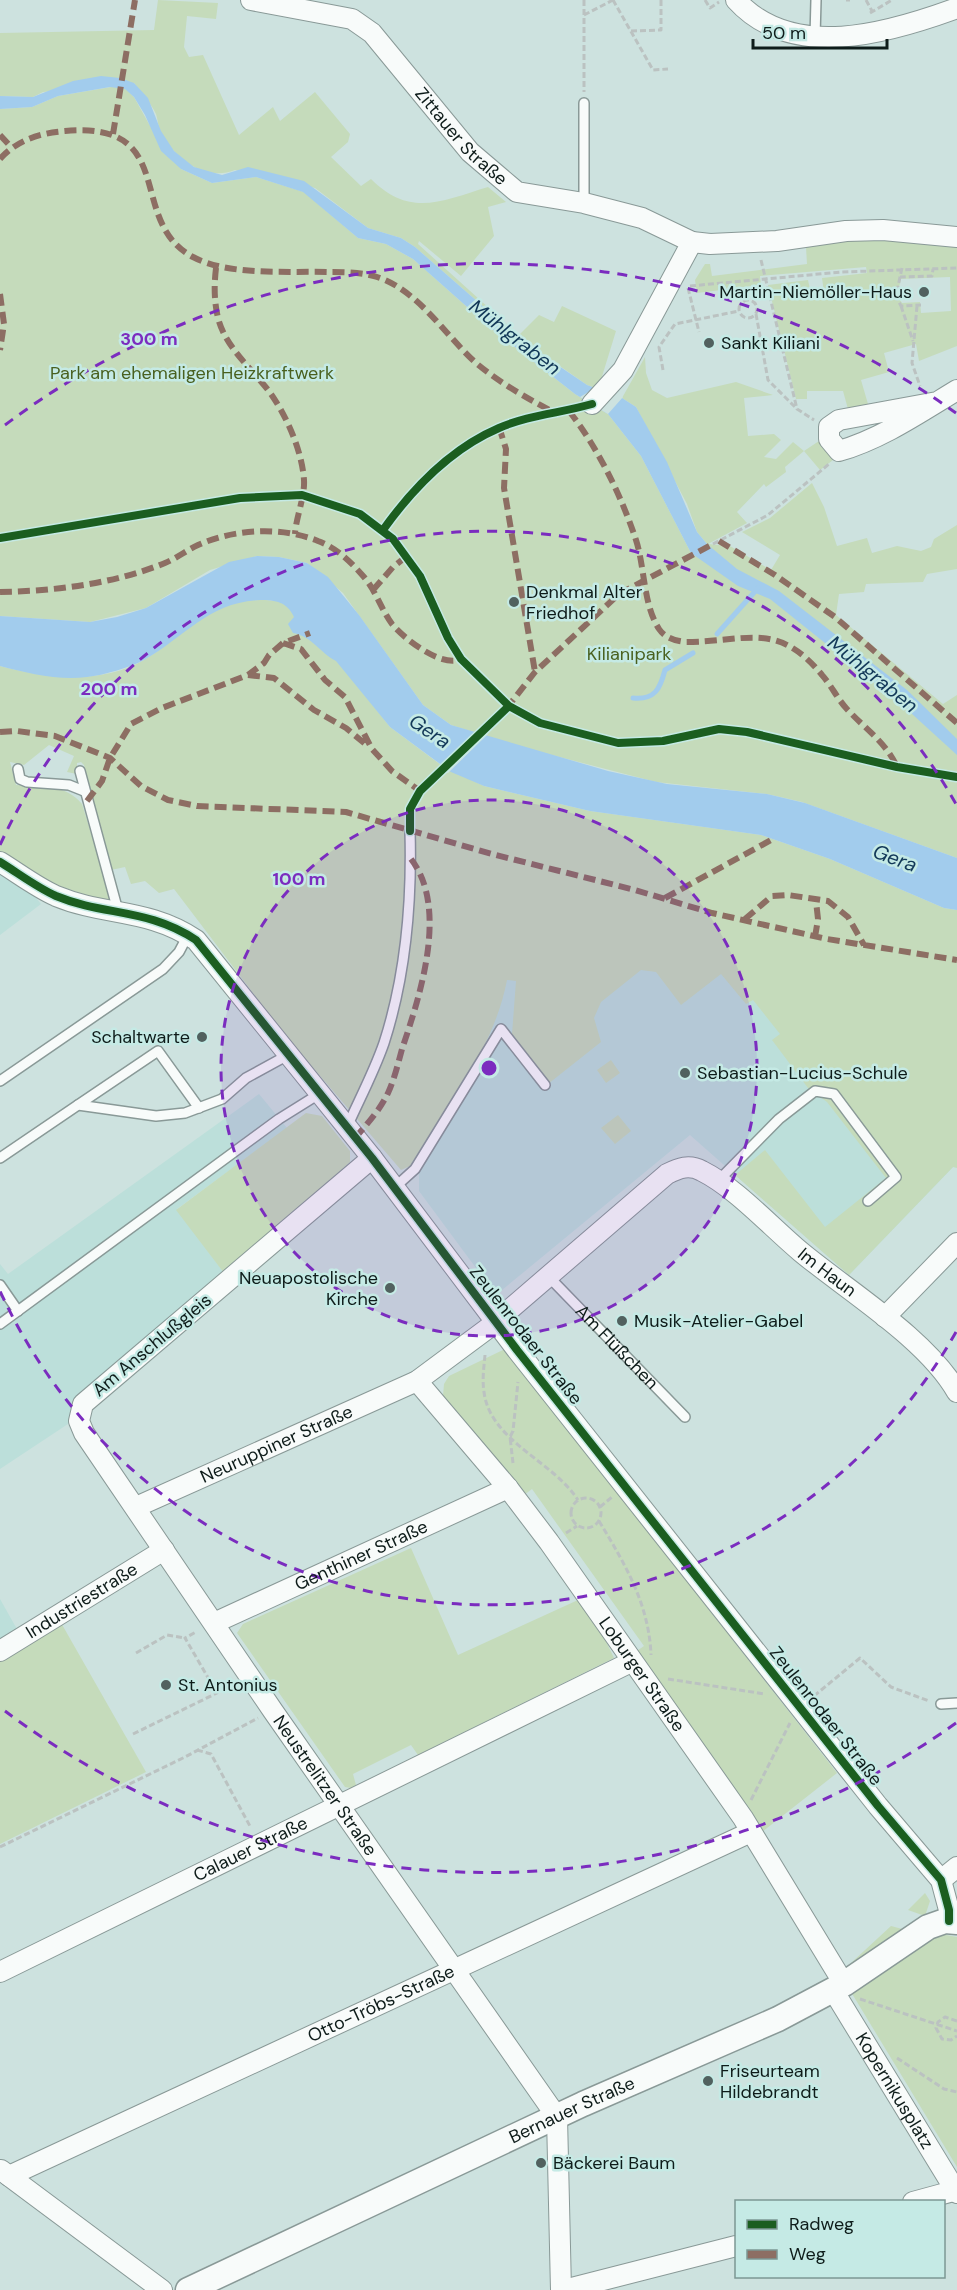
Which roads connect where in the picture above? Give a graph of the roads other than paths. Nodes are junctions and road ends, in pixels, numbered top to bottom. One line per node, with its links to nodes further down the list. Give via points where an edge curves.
1 (251, 0): 7 (street, Zittauer Straße, via 352,19 372,33 470,152 506,186 517,192)
2 (736, 0): 5 (street, via 758,19 783,32)
3 (816, 0): 5 (lane)
4 (957, 8): 5 (street, via 887,28)
5 (815, 39)
6 (584, 103): 7 (lane)
7 (584, 203): 9 (street, Zittauer Straße, via 642,218)
8 (957, 237): 9 (street, Zittauer Straße, via 874,230 747,243)
9 (692, 242): 12 (street, via 622,370)
10 (957, 390): 11 (street)
11 (930, 397): 11 (street, via 864,444 839,451 829,439 829,427 839,420)
12 (592, 404)
13 (18, 769): 15 (lane, via 20,779 27,782 69,785)
14 (80, 771): 15 (lane)
15 (84, 791): 18 (lane)
16 (410, 831): 26 (lane, via 411,888 405,948 384,1043)
17 (0, 862): 18 (street, Zeulenrodaer Straße, via 55,895)
18 (117, 910): 19 (street, Zeulenrodaer Straße, via 142,915)
19 (188, 935): 20 (street, Zeulenrodaer Straße, via 225,974); 21 (lane, via 163,969)
20 (288, 1055): 23 (street, Zeulenrodaer Straße); 25 (lane, via 246,1078 222,1099)
21 (0, 1081)
22 (544, 1085): 30 (lane, via 501,1029 415,1169)
23 (319, 1094): 26 (street, Zeulenrodaer Straße); 35 (lane, via 279,1119)
24 (78, 1105): 25 (lane, via 156,1116); 25 (lane, via 158,1051); 27 (lane)
25 (199, 1108)
26 (347, 1127): 28 (street, Zeulenrodaer Straße)
27 (0, 1158)
28 (372, 1158): 30 (street, Zeulenrodaer Straße); 42 (street, Am Anschlußgleis, via 83,1404)
29 (718, 1181): 31 (lane, via 779,1119 814,1091 834,1094 896,1177); 33 (street, Im Haun, via 688,1167 667,1174); 36 (street, Im Haun)
30 (394, 1188): 38 (street, Zeulenrodaer Straße)
31 (868, 1201)
32 (957, 1244): 36 (street)
33 (548, 1276): 38 (street); 41 (lane, Am Flüßchen)
34 (0, 1285): 35 (lane)
35 (18, 1311): 37 (lane)
36 (885, 1317): 40 (street, Im Haun, via 943,1372)
37 (0, 1324)
38 (491, 1325): 39 (street); 54 (street, Zeulenrodaer Straße, via 517,1350)
39 (417, 1381): 43 (street, Loburger Straße); 44 (street, Neuruppiner Straße)
40 (957, 1392)
41 (685, 1417)
42 (79, 1421): 44 (street, Neustrelitzer Straße)
43 (508, 1488): 46 (street, Genthiner Straße); 48 (street, Loburger Straße)
44 (136, 1507): 45 (street, Neustrelitzer Straße)
45 (164, 1550): 46 (street, Neustrelitzer Straße); 47 (street, Industriestraße)
46 (213, 1623): 51 (street, Neustrelitzer Straße)
47 (0, 1651)
48 (643, 1668): 51 (street, Calauer Straße); 52 (street, Loburger Straße)
49 (957, 1703): 50 (lane)
50 (941, 1704)
51 (339, 1807): 56 (street, Neustrelitzer Straße); 57 (street, Calauer Straße)
52 (747, 1825): 56 (street, Otto-Tröbs-Straße); 58 (street, Loburger Straße)
53 (957, 1867): 54 (street)
54 (941, 1880): 55 (street, Zeulenrodaer Straße)
55 (953, 1921): 58 (street, Bernauer Straße, via 928,1927)
56 (455, 1968): 59 (street, Neustrelitzer Straße); 60 (street, Otto-Tröbs-Straße)
57 (0, 1972)
58 (838, 1987): 59 (street, Bernauer Straße, via 778,2019); 61 (street, Kopernikusplatz, via 869,2049)
59 (557, 2117): 65 (street, Bernauer Straße); 66 (street)
60 (5, 2173): 64 (street)
61 (956, 2191): 62 (street)
62 (921, 2200)
63 (735, 2246): 66 (street)
64 (162, 2290)
65 (188, 2290)
66 (562, 2290)

